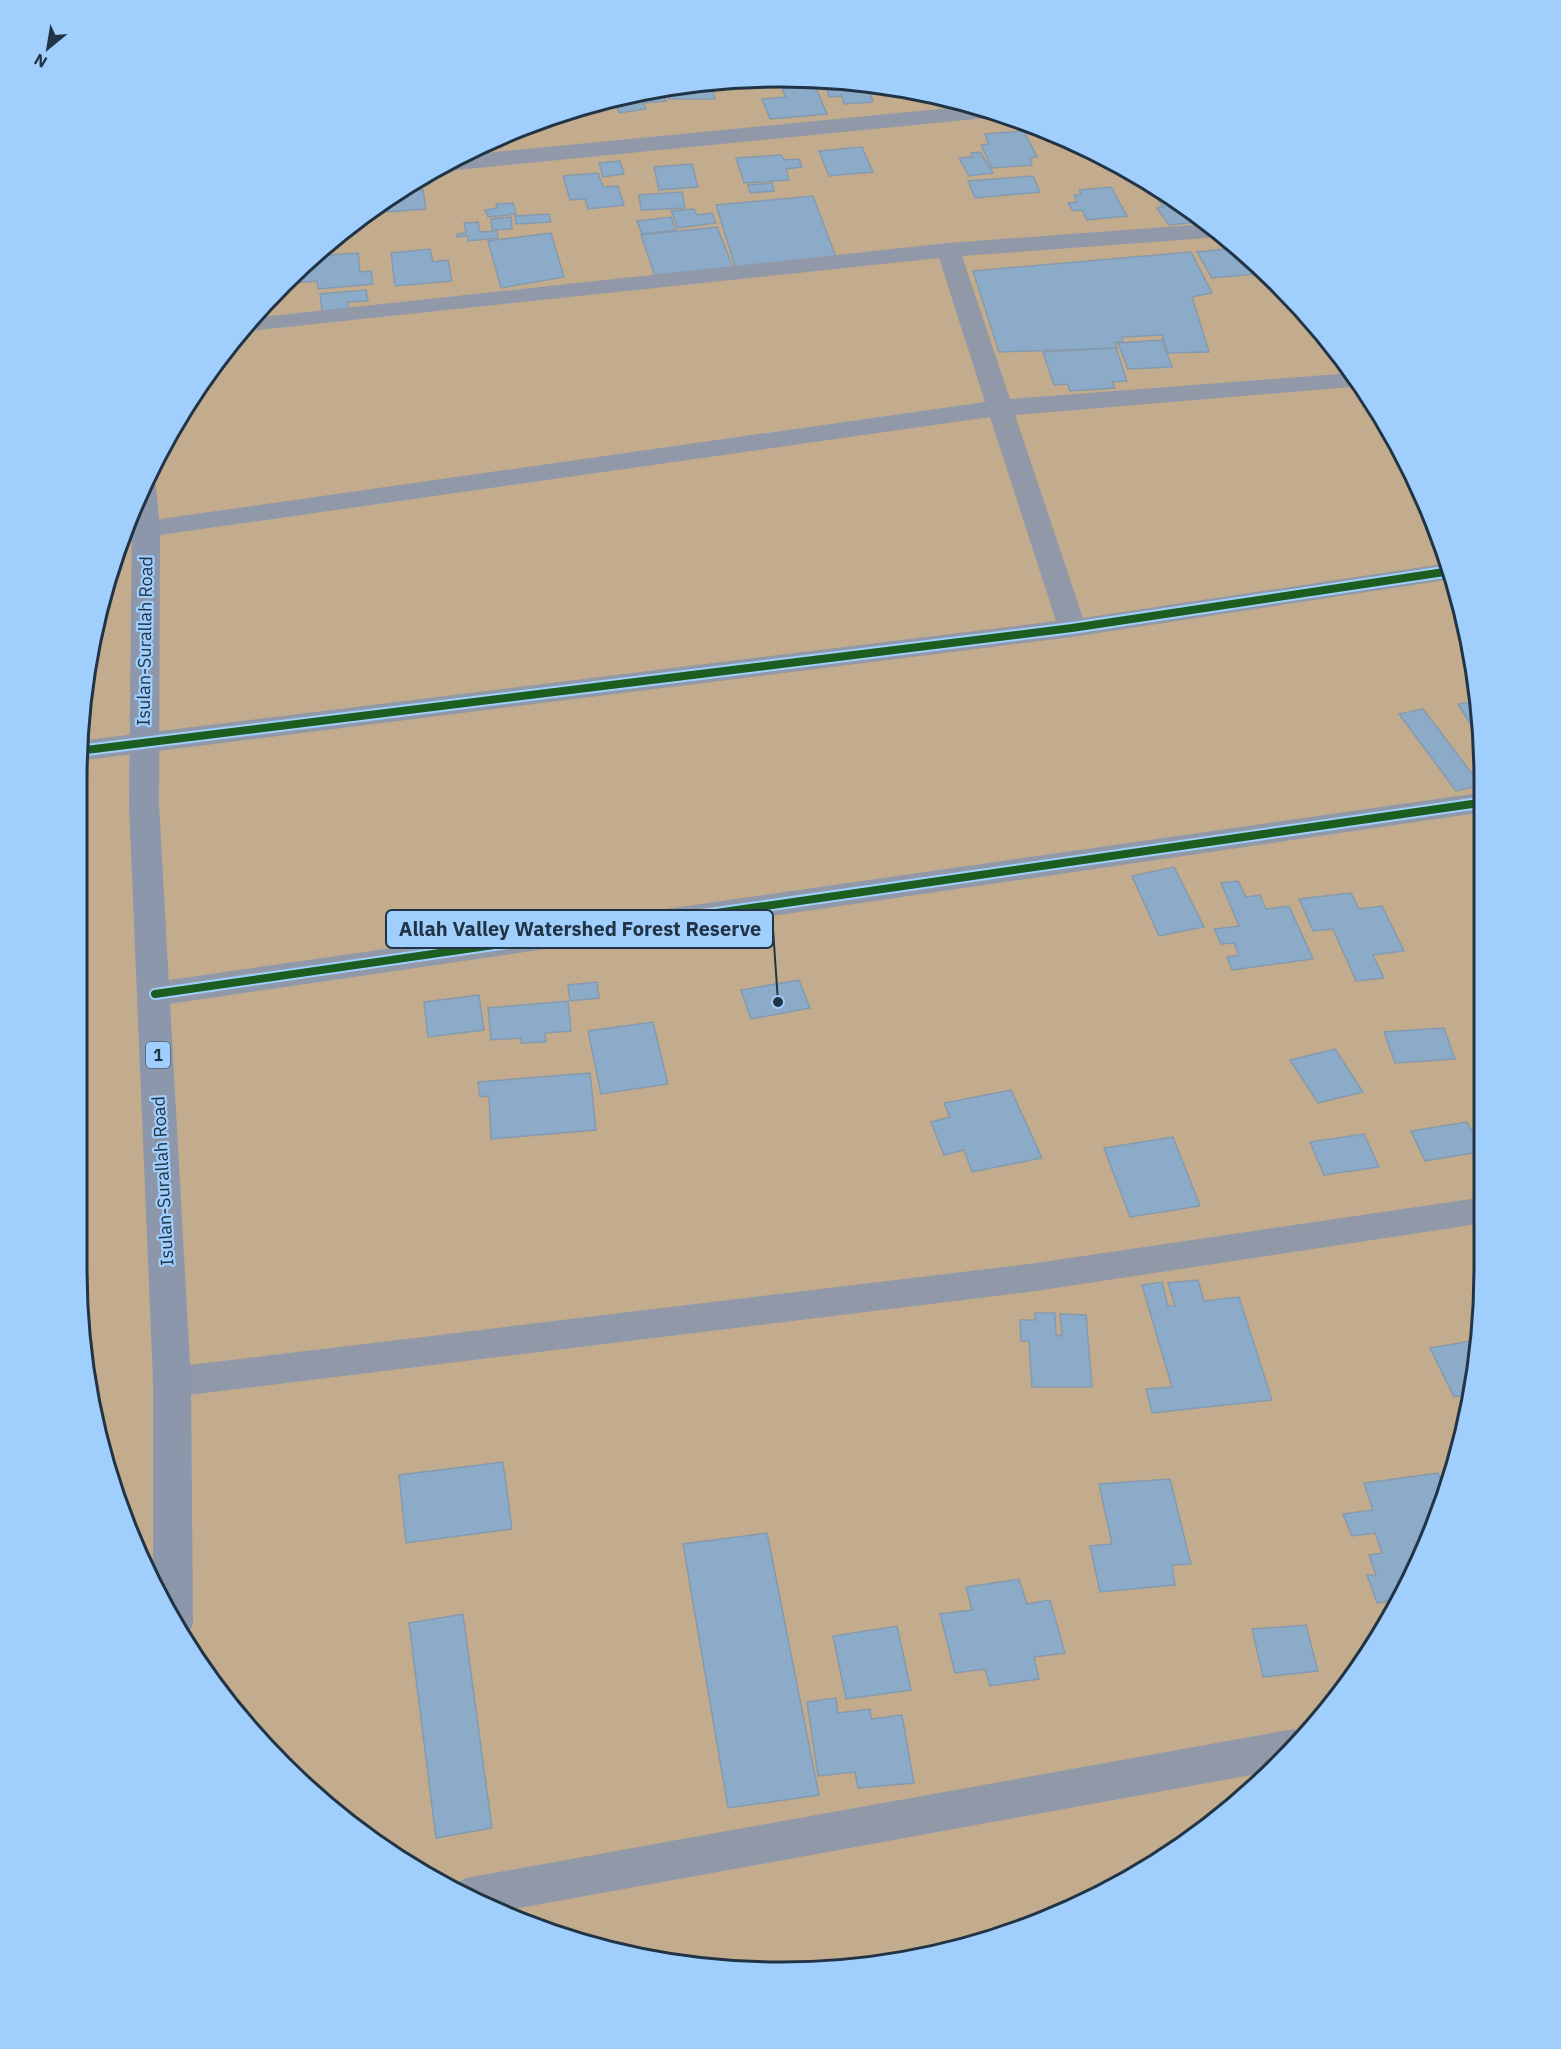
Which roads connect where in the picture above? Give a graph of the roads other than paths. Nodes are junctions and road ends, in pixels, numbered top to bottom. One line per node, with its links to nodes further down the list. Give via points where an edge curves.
1 (966, 113): 2 (street)
2 (469, 162)
3 (1205, 232): 4 (street)
4 (948, 250): 5 (street); 7 (street)
5 (258, 325)
6 (1347, 381): 7 (street)
7 (999, 408): 9 (street); 11 (street)
8 (144, 506): 9 (highway, Isulan-Surallah Road / 1)
9 (146, 529): 12 (highway, Isulan-Surallah Road / 1)
10 (1441, 572): 11 (street)
11 (1072, 628): 12 (street)
12 (144, 744): 13 (street); 15 (highway, Isulan-Surallah Road / 1)
13 (88, 750)
14 (1474, 804): 15 (street)
15 (155, 994): 17 (highway, Isulan-Surallah Road / 1)
16 (1474, 1212): 17 (street, via 1029,1278)
17 (172, 1382): 18 (highway, Isulan-Surallah Road / 1)
18 (173, 1601)
19 (1279, 1751): 20 (street)
20 (484, 1895)

